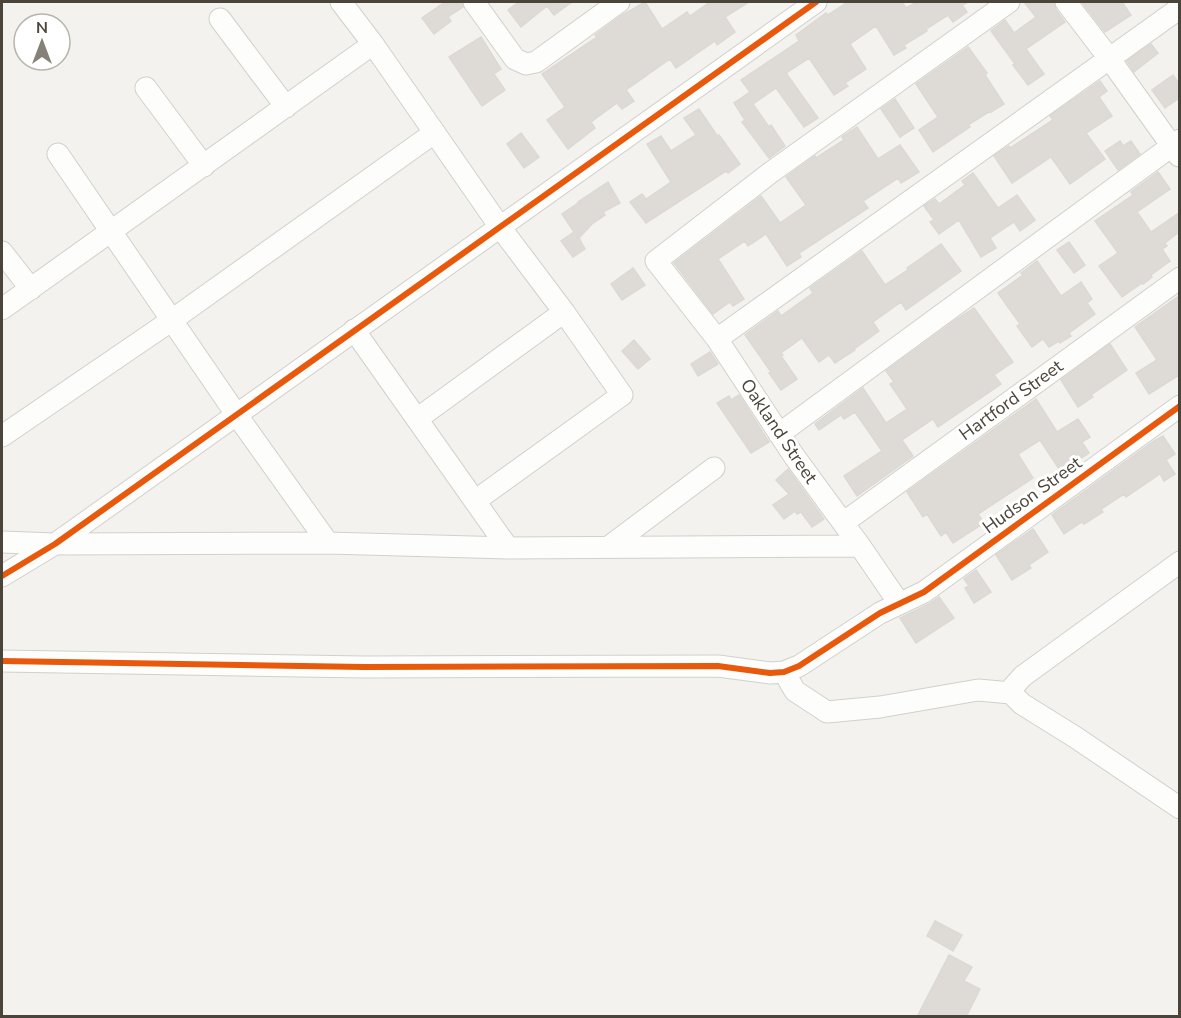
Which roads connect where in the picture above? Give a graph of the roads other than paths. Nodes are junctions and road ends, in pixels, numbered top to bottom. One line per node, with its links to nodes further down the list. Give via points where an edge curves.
1 (341, 2): 9 (street)
2 (474, 2): 3 (street, via 515,59 526,64 536,62)
3 (619, 2)
4 (816, 2): 17 (street)
5 (1009, 2): 26 (street, Oakland Street, via 770,173 656,261)
6 (1066, 2): 10 (street)
7 (1179, 8): 10 (street)
8 (220, 19): 12 (street)
9 (373, 44): 12 (street); 13 (street)
10 (1109, 58): 14 (street); 26 (street)
11 (146, 88): 16 (street)
12 (286, 107): 16 (street)
13 (434, 132): 17 (street); 24 (street)
14 (1177, 148): 30 (street)
15 (58, 154): 18 (street)
16 (204, 166): 18 (street)
17 (500, 226): 23 (street); 25 (street)
18 (111, 231): 21 (street); 24 (street)
19 (2, 252): 21 (street)
20 (1179, 278): 34 (street, Hartford Street)
21 (31, 289): 22 (street)
22 (2, 309)
23 (564, 312): 29 (street); 33 (street, via 622,395)
24 (172, 320): 28 (street); 31 (street)
25 (354, 330): 28 (street); 29 (street)
26 (717, 339): 30 (street, Oakland Street)
27 (1179, 406): 43 (street, Hudson Street, via 924,592)
28 (236, 414): 36 (street); 37 (street)
29 (417, 419): 33 (street)
30 (779, 434): 34 (street, Oakland Street)
31 (2, 436)
32 (714, 468): 38 (street)
33 (475, 501): 40 (street)
34 (843, 523): 39 (street, Oakland Street)
35 (2, 542): 37 (street)
36 (328, 543): 37 (street); 40 (street)
37 (55, 544): 42 (street)
38 (610, 546): 39 (street); 40 (street)
39 (860, 546): 43 (street, Oakland Street)
40 (508, 548)
41 (1179, 562): 46 (street, via 1023,676)
42 (2, 576)
43 (899, 603): 45 (street, Hudson Street)
44 (2, 661): 45 (street, via 364,667 718,666)
45 (784, 672): 46 (street, via 795,691 827,712 978,690)
46 (1011, 693): 47 (street)
47 (1179, 808)

